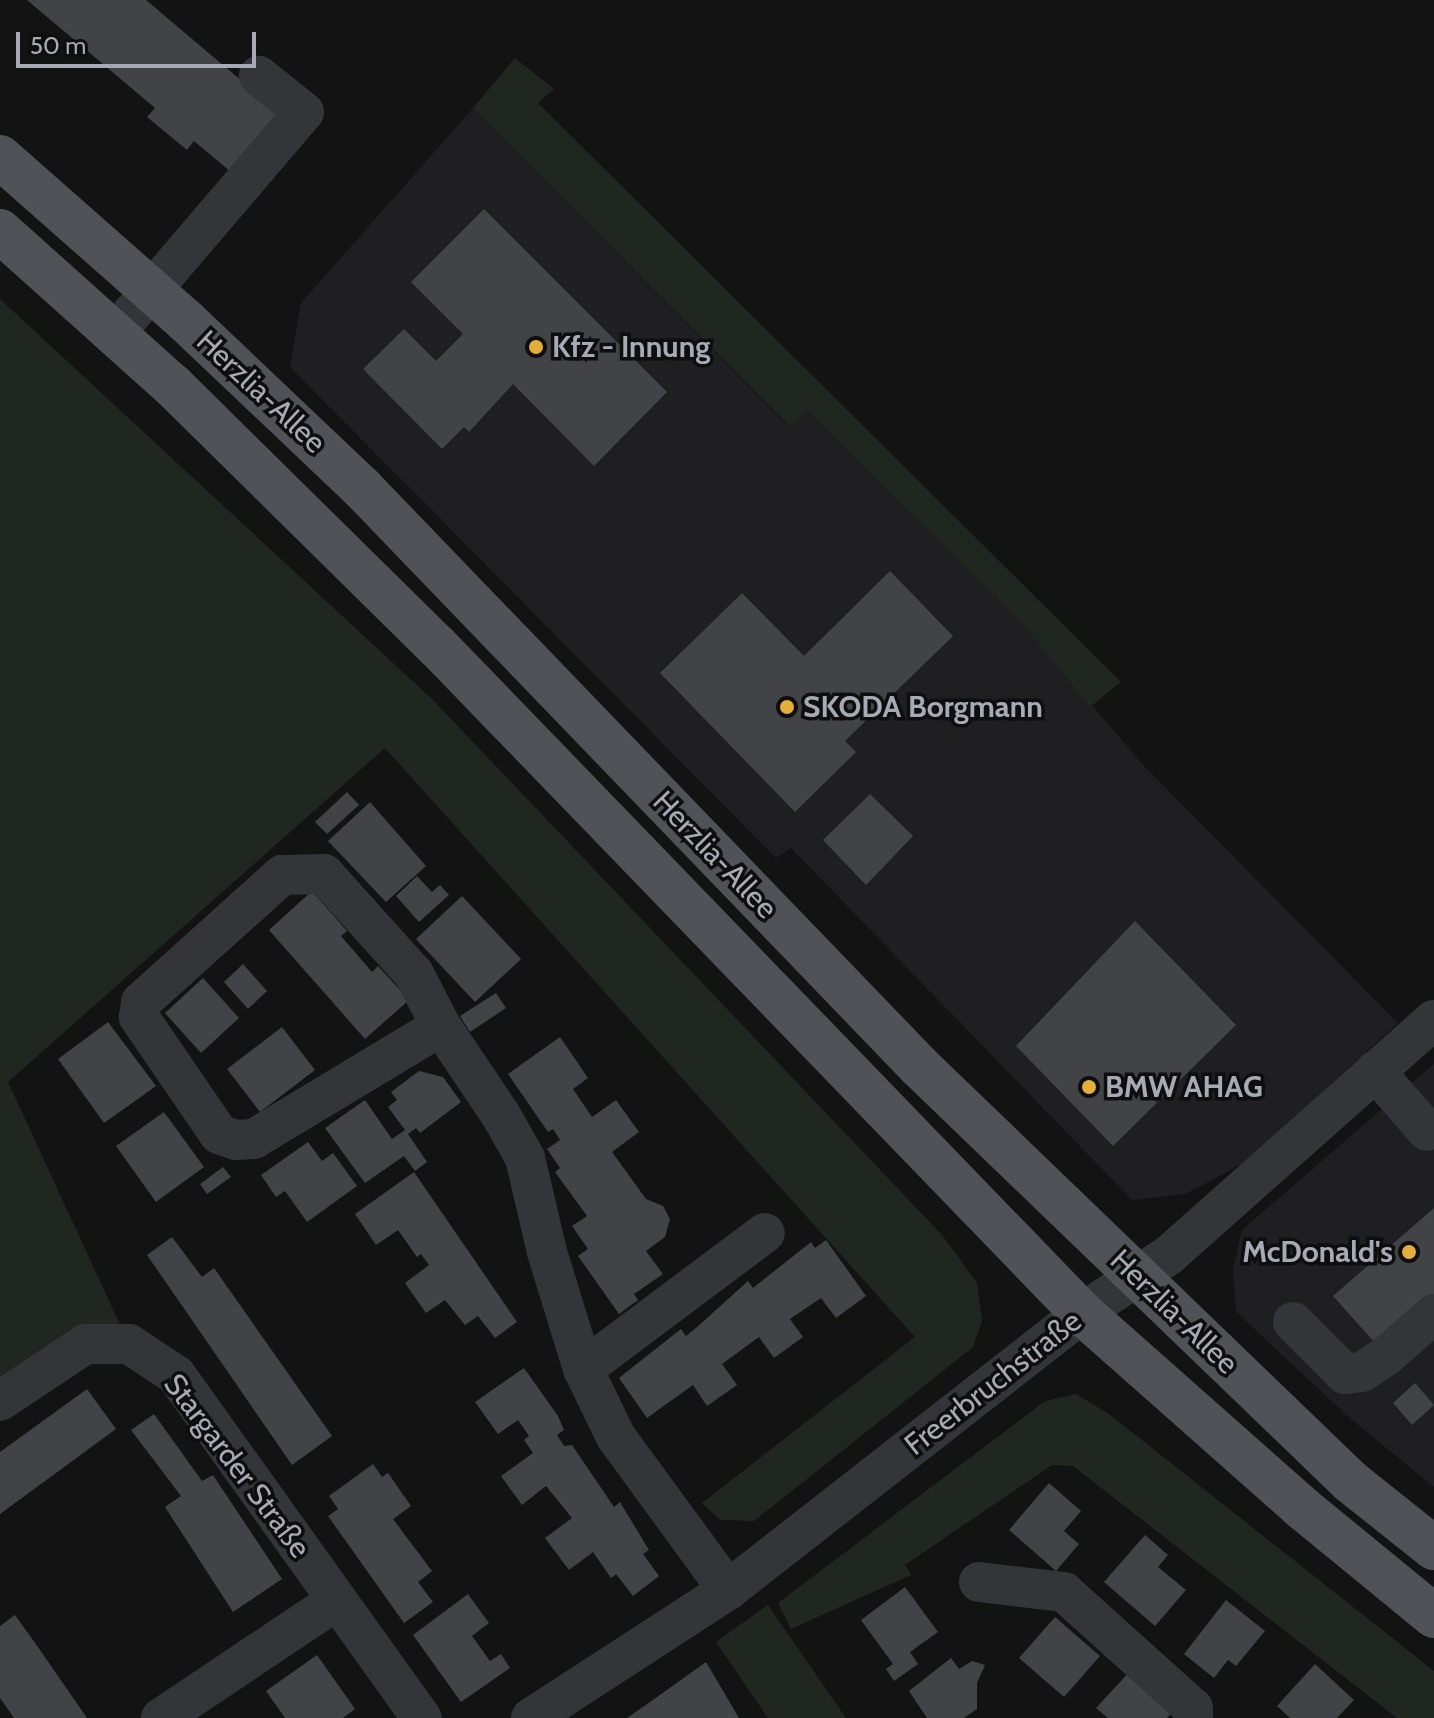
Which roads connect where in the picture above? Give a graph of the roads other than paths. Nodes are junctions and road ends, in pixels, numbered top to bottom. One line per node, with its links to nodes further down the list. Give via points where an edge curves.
1 (259, 76): 4 (street, via 304,112)
2 (0, 157): 4 (main road, Herzlia-Allee)
3 (0, 231): 5 (main road, Herzlia-Allee)
4 (152, 291): 5 (street); 11 (main road, Herzlia-Allee, via 362,488 920,1067)
5 (116, 332): 12 (main road, Herzlia-Allee, via 437,646)
6 (1434, 1020): 8 (street, Freerbruchstraße)
7 (441, 1026): 7 (street, via 414,974 324,874 282,875 141,1002 139,1017 219,1134 236,1140 254,1139); 15 (street, via 525,1158)
8 (1375, 1071): 9 (street); 11 (street, Freerbruchstraße, via 1169,1255)
9 (1427, 1131)
10 (765, 1233): 15 (street)
11 (1137, 1275): 12 (street, Freerbruchstraße); 17 (main road, Herzlia-Allee, via 1351,1482)
12 (1082, 1313): 19 (street, Freerbruchstraße); 21 (main road, Herzlia-Allee, via 1301,1507)
13 (1434, 1314): 14 (street, via 1386,1356 1362,1372 1345,1374)
14 (1293, 1322)
15 (583, 1369): 19 (street, via 616,1437)
16 (0, 1401): 20 (street, Stargarder Straße, via 85,1344 129,1344 176,1375)
17 (1434, 1548)
18 (979, 1582): 25 (street, via 1064,1592 1193,1708)
19 (728, 1590): 24 (street, Freerbruchstraße)
20 (336, 1601): 22 (street); 23 (street, Stargarder Straße)
21 (1434, 1616)
22 (161, 1718)
23 (422, 1718)
24 (531, 1718)
25 (1193, 1718)

